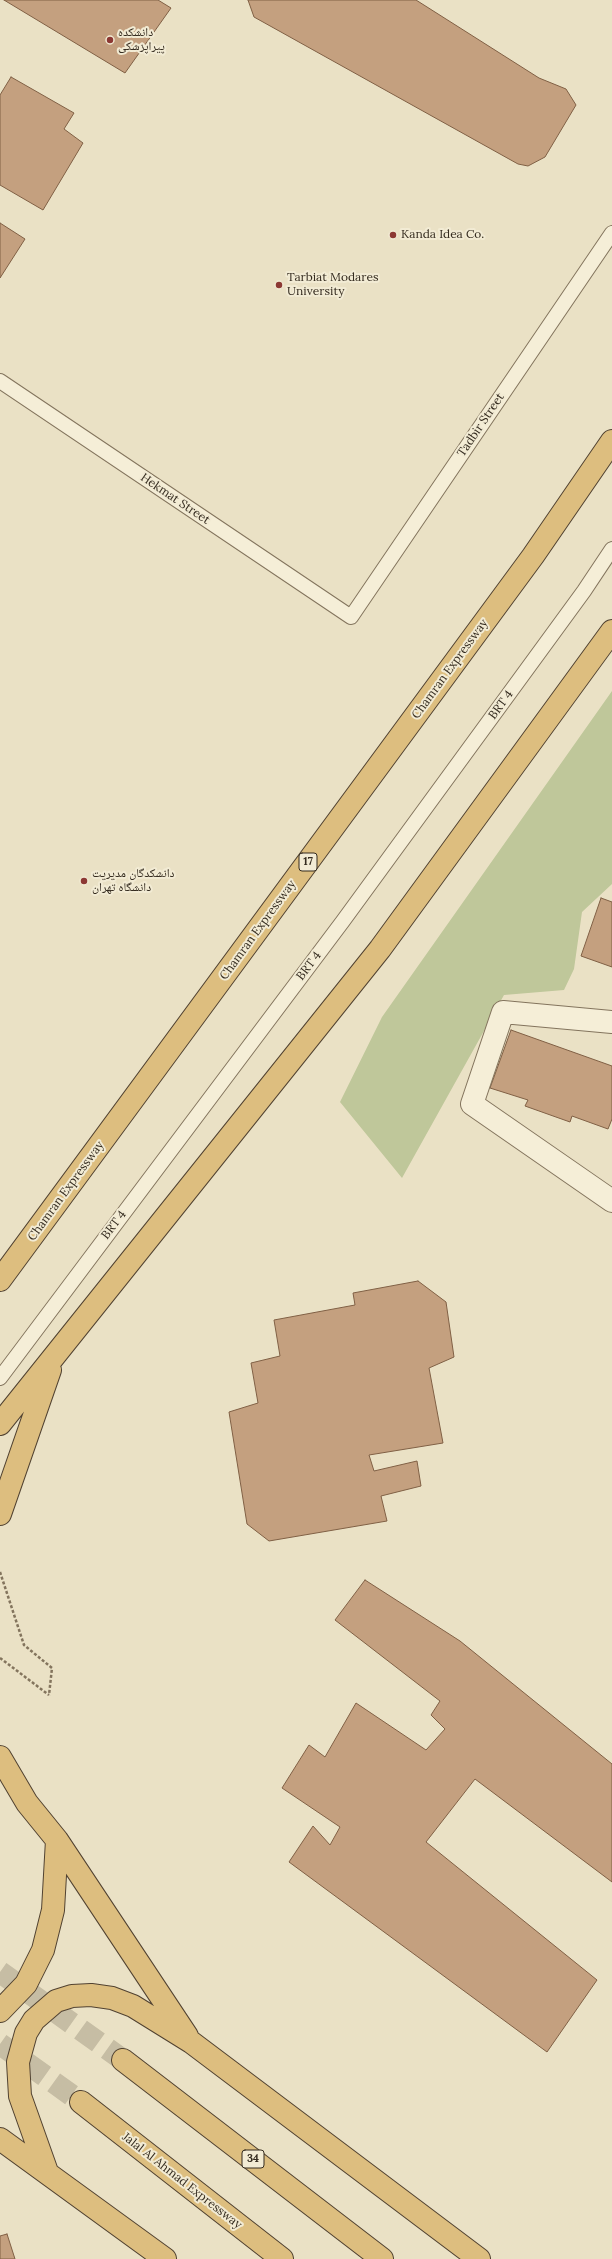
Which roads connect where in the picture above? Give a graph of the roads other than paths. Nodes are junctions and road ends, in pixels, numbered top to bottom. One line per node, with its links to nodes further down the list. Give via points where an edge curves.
1 (612, 233): 5 (lane, Tadbir Street)
2 (0, 381): 5 (lane, Hekmat Street)
3 (612, 441): 9 (highway, Chamran Expressway / 17, via 529,563)
4 (612, 549): 11 (lane, BRT 4, via 348,915)
5 (351, 617)
6 (612, 631): 10 (highway, via 380,949)
7 (612, 1022): 8 (street, via 503,1012 472,1104)
8 (612, 1201)
9 (0, 1280)
10 (56, 1352): 12 (highway); 13 (highway)
11 (0, 1378)
12 (0, 1424)
13 (0, 1514)
14 (0, 1757): 15 (highway, via 27,1803)
15 (57, 1840): 16 (highway, via 53,1910 43,1950 26,1984); 17 (highway)
16 (0, 2010)
17 (191, 2042): 21 (highway, via 132,2006 112,1998 72,1996 56,2001 44,2010 26,2033 18,2062 18,2078 20,2096); 25 (highway)
18 (123, 2060): 24 (highway, 34)
19 (81, 2102): 23 (highway, Jalal Al Ahmad Expressway)
20 (0, 2139): 21 (highway)
21 (47, 2172): 22 (highway)
22 (165, 2259)
23 (282, 2259)
24 (382, 2259)
25 (479, 2259)

